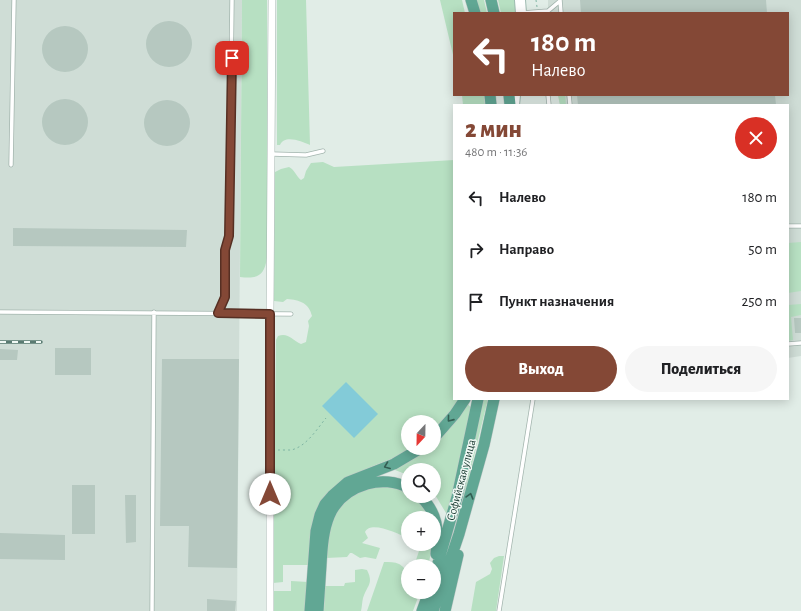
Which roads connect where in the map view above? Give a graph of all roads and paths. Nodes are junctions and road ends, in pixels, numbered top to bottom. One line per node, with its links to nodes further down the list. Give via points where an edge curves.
1 (14, 0): 15 (lane)
2 (232, 0): 20 (lane, via 229,236 225,250 225,297)
3 (272, 0): 14 (street)
4 (471, 0): 8 (main road)
5 (490, 0): 9 (main road)
6 (520, 0): 10 (street)
7 (560, 0): 11 (lane, via 548,11); 12 (lane)
8 (475, 12)
9 (494, 12)
10 (521, 12)
11 (534, 12)
12 (561, 12)
13 (323, 151): 14 (lane, via 306,155)
14 (272, 154): 21 (street)
15 (12, 165)
16 (789, 226): 17 (lane)
17 (801, 226)
18 (0, 312): 19 (lane)
19 (154, 312): 20 (lane); 39 (lane)
20 (218, 313): 21 (lane)
21 (270, 314): 22 (lane); 31 (street)
22 (291, 314)
23 (801, 343): 24 (lane)
24 (789, 344)
25 (464, 400): 30 (main road, one-way to 30)
26 (478, 400): 37 (main road, Софийская улица, via 457,497)
27 (494, 400): 35 (main road, Софийская улица, one-way to 27)
28 (533, 400): 46 (lane)
29 (326, 418): 31 (path, via 300,446 290,450)
30 (441, 430)
31 (270, 450): 40 (street)
32 (409, 455): 41 (main road, one-way to 41, via 394,464 348,482 325,504 316,530)
33 (401, 485): 42 (main road, via 389,482 370,483 349,492 333,507 323,535)
34 (426, 503): 36 (main road, via 437,525)
35 (459, 534): 44 (main road, Софийская улица); 45 (main road, via 458,560)
36 (435, 559)
37 (439, 559)
38 (426, 599): 43 (main road)
39 (152, 611)
40 (270, 611)
41 (310, 611)
42 (318, 611)
43 (422, 611)
44 (433, 611)
45 (445, 611)
46 (499, 611)

